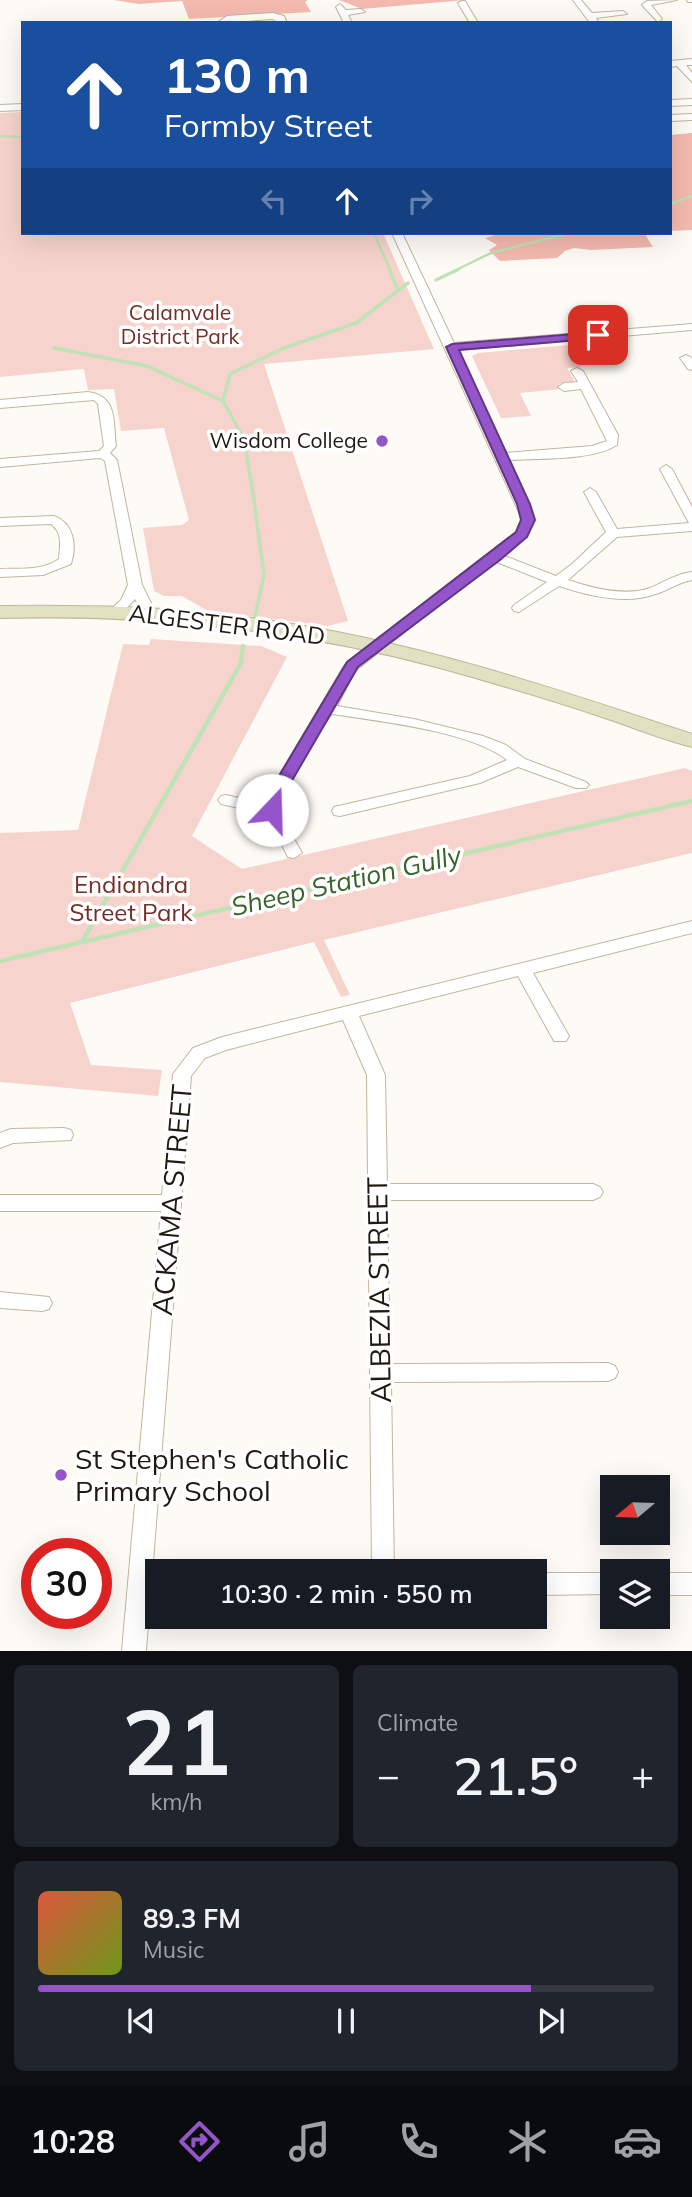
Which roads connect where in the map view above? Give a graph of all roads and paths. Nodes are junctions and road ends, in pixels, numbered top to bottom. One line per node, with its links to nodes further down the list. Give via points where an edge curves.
1 (578, 0): 6 (street)
2 (673, 0): 7 (street, via 647,3)
3 (461, 3): 11 (street)
4 (361, 12): 10 (street, via 342,10)
5 (622, 14): 6 (street)
6 (592, 19)
7 (657, 19)
8 (224, 21): 9 (street, via 273,16)
9 (282, 21)
10 (347, 21)
11 (473, 21)
12 (692, 62): 13 (street)
13 (674, 63): 14 (street)
14 (692, 79)
15 (692, 102): 16 (street)
16 (672, 103)
17 (21, 107): 18 (street)
18 (0, 108)
19 (692, 117): 20 (street)
20 (672, 118)
21 (398, 235): 23 (street)
22 (692, 327): 23 (street)
23 (452, 347): 29 (street)
24 (577, 371): 25 (street)
25 (584, 385): 26 (street); 29 (street, via 613,442 592,450)
26 (564, 387)
27 (0, 404): 28 (street, via 97,397 104,403 110,446)
28 (103, 454): 30 (street); 41 (street, via 111,460)
29 (502, 457): 37 (street, via 528,520 522,534)
30 (0, 463)
31 (666, 470): 33 (street)
32 (590, 492): 36 (street)
33 (692, 520)
34 (0, 522): 38 (street, via 54,520 67,537 66,561 61,565)
35 (692, 527): 36 (street)
36 (613, 533): 40 (street)
37 (495, 557): 40 (street); 47 (street)
38 (0, 573)
39 (692, 576): 40 (street, via 646,593 610,594)
40 (558, 580): 42 (street)
41 (135, 585): 44 (street, via 127,602); 45 (street)
42 (519, 608)
43 (0, 612): 44 (main road, ALGESTER ROAD)
44 (115, 612): 45 (main road, ALGESTER ROAD)
45 (150, 615): 47 (main road, ALGESTER ROAD, via 295,630)
46 (0, 625): 47 (main road, ALGESTER ROAD, via 142,626)
47 (368, 652): 48 (street, via 349,669); 49 (main road, ALGESTER ROAD, via 499,680); 50 (main road, ALGESTER ROAD)
48 (328, 709): 51 (street, via 428,725 502,748); 54 (street, via 281,785)
49 (692, 741)
50 (692, 753)
51 (517, 761): 52 (street, via 554,771); 55 (street, via 475,780)
52 (581, 785)
53 (226, 800): 54 (street)
54 (272, 810): 56 (street)
55 (340, 811)
56 (294, 853)
57 (692, 927): 58 (street, ACKAMA STREET)
58 (523, 970): 59 (street, ACKAMA STREET); 60 (street)
59 (349, 1014): 63 (street, ALBEZIA STREET, via 376,1075); 66 (street, ACKAMA STREET, via 199,1053 182,1074)
60 (560, 1036)
61 (64, 1135): 62 (street, via 11,1136)
62 (0, 1141)
63 (377, 1192): 64 (street); 70 (street, ALBEZIA STREET)
64 (593, 1192)
65 (0, 1203): 66 (street)
66 (170, 1203): 71 (street, ACKAMA STREET)
67 (0, 1300): 68 (street)
68 (42, 1303)
69 (608, 1372): 70 (street)
70 (381, 1373): 72 (street, ALBEZIA STREET)
71 (150, 1559)
72 (383, 1559)
73 (547, 1584): 74 (street)
74 (600, 1584)
75 (670, 1584): 76 (street)
76 (692, 1584)
77 (145, 1602): 78 (street, ACKAMA STREET)
78 (134, 1651)

